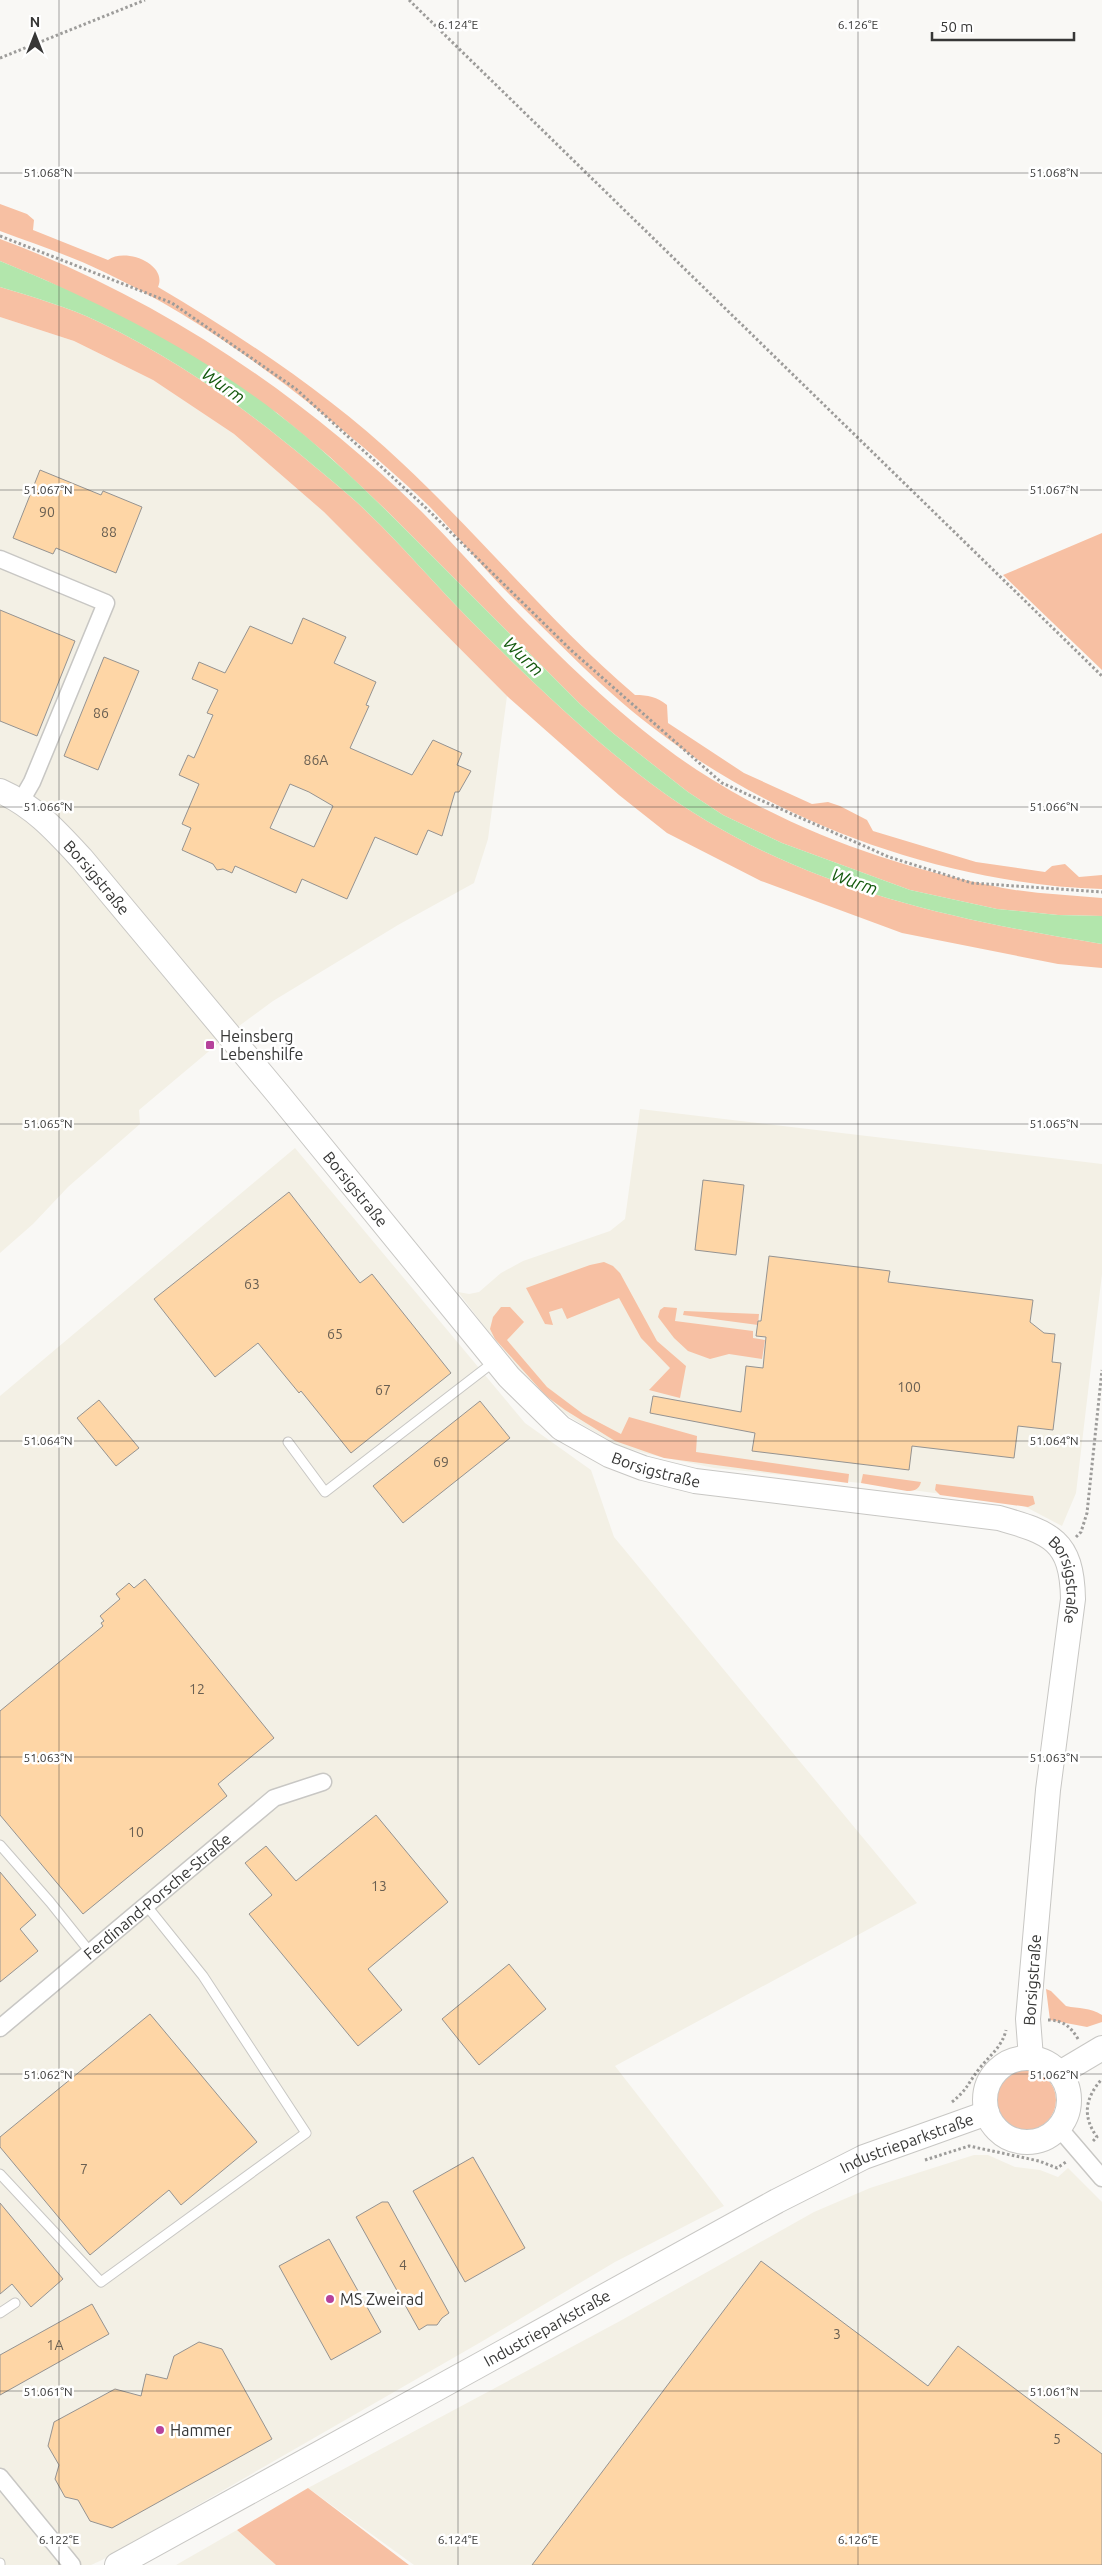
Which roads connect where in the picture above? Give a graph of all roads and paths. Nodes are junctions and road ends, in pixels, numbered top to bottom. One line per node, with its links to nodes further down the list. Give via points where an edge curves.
1 (145, 0): 3 (path)
2 (409, 0): 6 (path)
3 (0, 58)
4 (0, 236): 8 (path, via 172,303 296,389 424,506 572,651 722,783 889,857 972,883)
5 (0, 559): 7 (street, Borsigstraße, via 106,603 32,782)
6 (1102, 676)
7 (10, 796): 9 (street, Borsigstraße, via 53,828 82,859)
8 (1102, 892)
9 (496, 1361): 11 (lane, via 325,1492); 12 (street, Borsigstraße, via 560,1428 609,1455 643,1468 695,1482 999,1518 1036,1528)
10 (1102, 1370): 12 (path, via 1087,1514 1081,1532)
11 (288, 1442)
12 (1063, 1550): 17 (street, Borsigstraße, via 1072,1573 1073,1599 1048,1790)
13 (324, 1782): 15 (street, Ferdinand-Porsche-Straße, via 274,1798)
14 (0, 1845): 16 (lane)
15 (146, 1904): 16 (street, Ferdinand-Porsche-Straße); 27 (lane, via 203,1976 306,2133 101,2282)
16 (90, 1952): 18 (street, Ferdinand-Porsche-Straße)
17 (1028, 2019): 19 (path, via 1056,2020 1068,2025); 20 (street, Borsigstraße)
18 (0, 2028)
19 (1096, 2052): 21 (street)
20 (1031, 2058): 21 (street, via 1042,2060); 23 (street, Industrieparkstraße, via 1017,2059 994,2074 985,2099)
21 (1060, 2073): 24 (street, via 1069,2095 1065,2118)
22 (1102, 2079): 25 (path, via 1091,2092 1087,2104 1097,2138)
23 (988, 2113): 24 (street, Industrieparkstraße, via 994,2126 1005,2136 1019,2141 1033,2142); 33 (street, Industrieparkstraße, via 864,2157 777,2200)
24 (1058, 2128): 25 (street)
25 (1079, 2153): 26 (path, via 1056,2168 1039,2161 999,2154 989,2148 969,2146); 28 (street)
26 (920, 2161)
27 (0, 2174)
28 (1102, 2178)
29 (15, 2303): 30 (lane)
30 (0, 2313)
31 (0, 2477): 32 (street)
32 (72, 2565)
33 (117, 2565)

